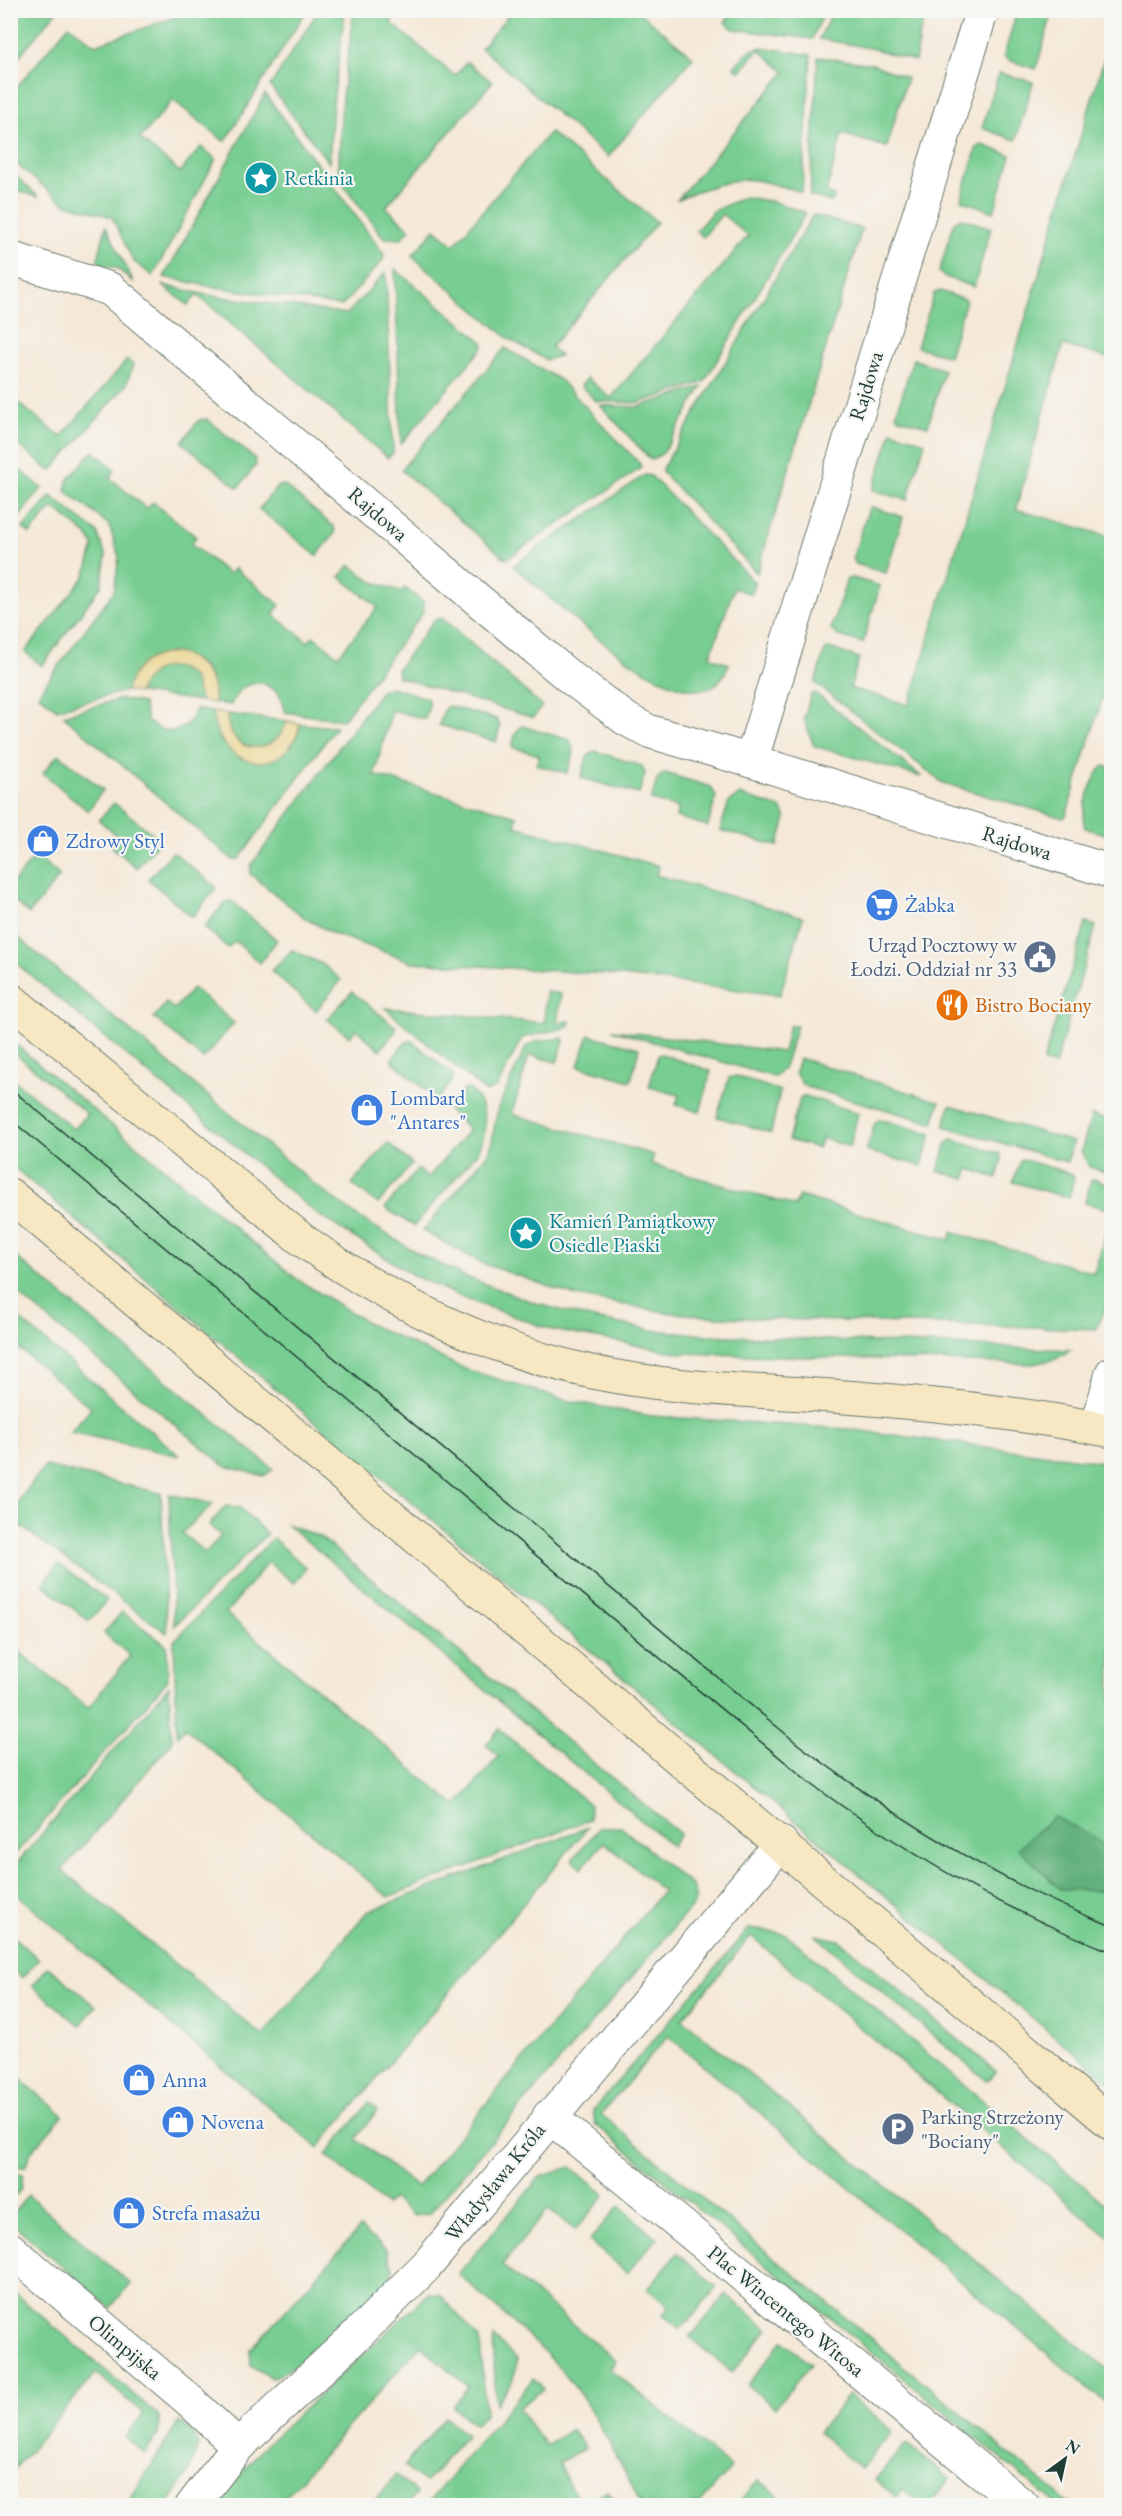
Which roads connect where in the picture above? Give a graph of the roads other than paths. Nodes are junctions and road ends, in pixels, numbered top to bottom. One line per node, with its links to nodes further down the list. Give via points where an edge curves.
1 (982, 10): 3 (street, Rajdowa)
2 (10, 258): 3 (street, Rajdowa, via 110,289 559,668 626,719 648,731)
3 (751, 761): 4 (street, Rajdowa)
4 (1112, 872)
5 (10, 999): 8 (street, via 301,1239 387,1296 447,1325 539,1358 638,1381 963,1407)
6 (10, 1195): 9 (street)
7 (1112, 1373): 8 (street)
8 (1104, 1429)
9 (781, 1843): 10 (street, Władysława Króla); 11 (street)
10 (549, 2116): 13 (street, Władysława Króla, via 427,2265); 15 (street, Plac Wincentego Witosa)
11 (1112, 2124)
12 (10, 2249): 13 (street, Olimpijska)
13 (238, 2446): 14 (street, Władysława Króla)
14 (192, 2505)
15 (1023, 2505)

